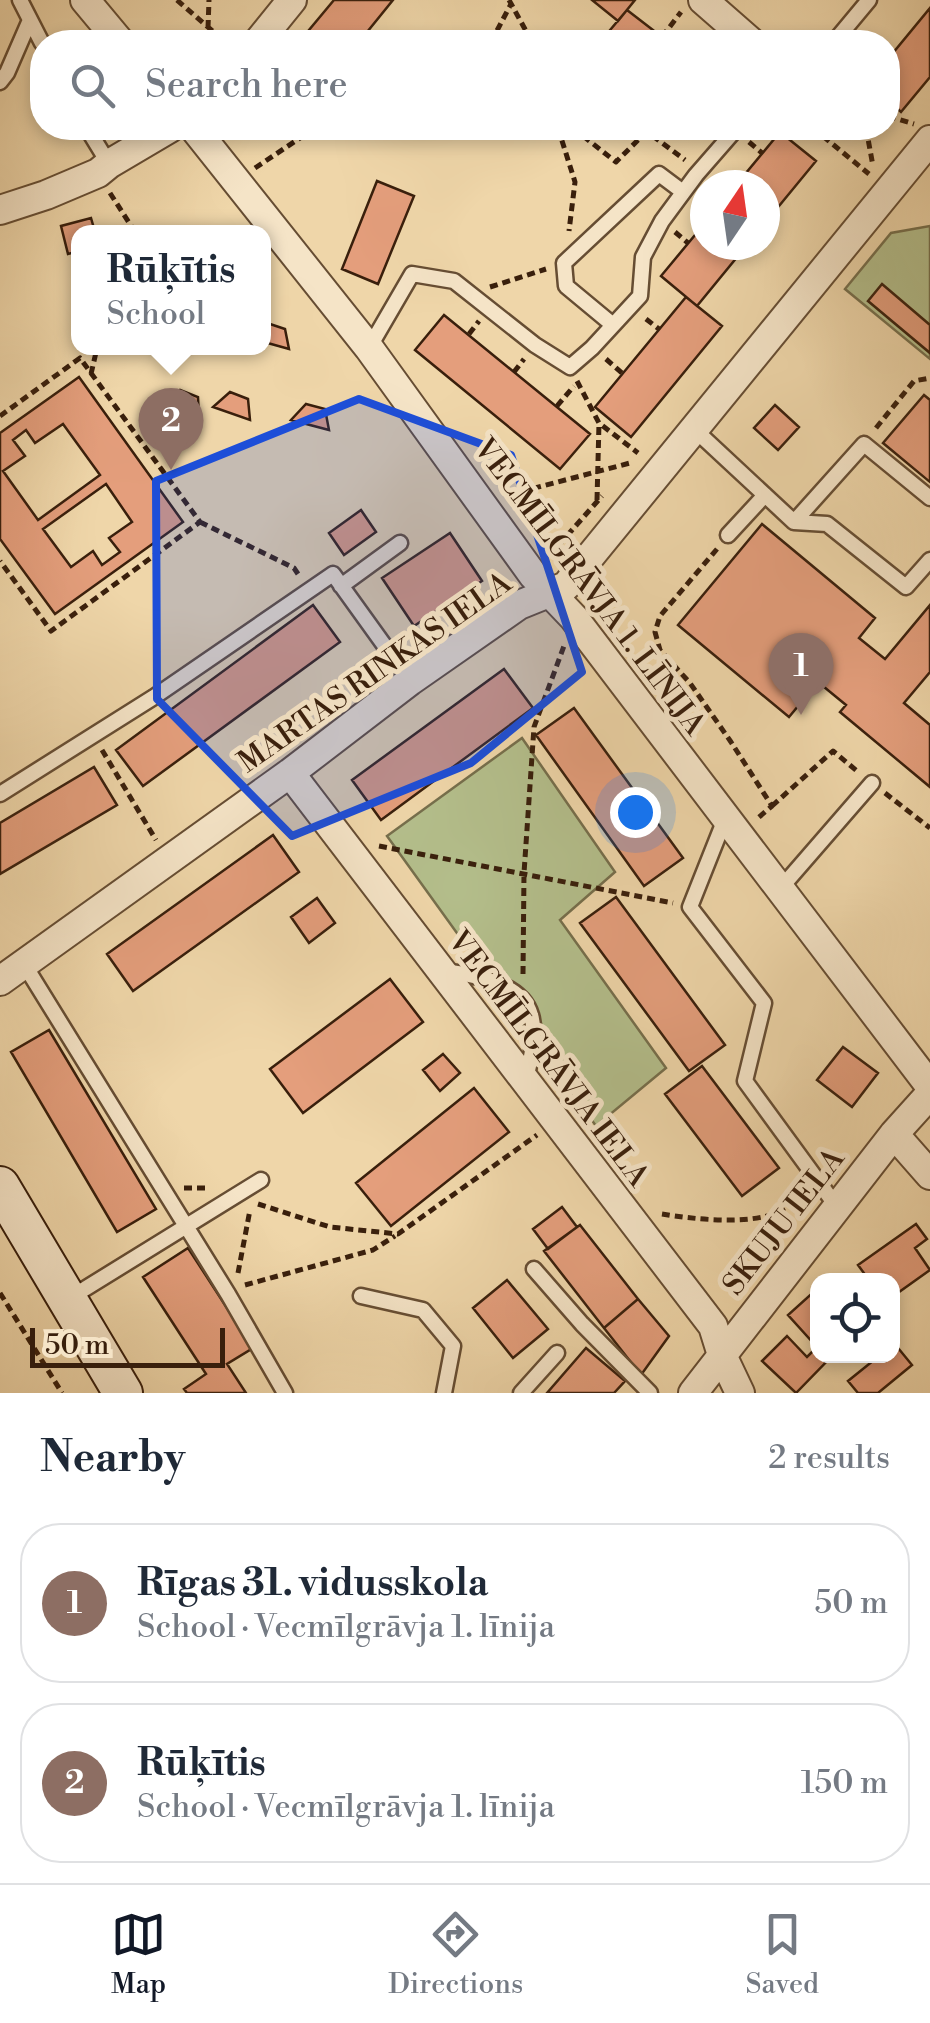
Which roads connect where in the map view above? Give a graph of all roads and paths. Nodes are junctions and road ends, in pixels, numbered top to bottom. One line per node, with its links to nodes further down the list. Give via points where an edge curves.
1 (20, 0): 10 (lane)
2 (86, 0): 13 (street)
3 (176, 0): 11 (path)
4 (209, 0): 11 (path)
5 (292, 0): 15 (street)
6 (691, 0): 18 (path)
7 (703, 0): 19 (street)
8 (869, 0): 20 (lane)
9 (510, 2): 16 (path); 17 (path)
10 (30, 20): 12 (lane); 21 (lane)
11 (208, 28): 14 (path)
12 (35, 30)
13 (110, 30)
14 (210, 30)
15 (268, 30)
16 (497, 30)
17 (525, 30)
18 (667, 30)
19 (737, 30)
20 (844, 30)
21 (0, 82)
22 (900, 121): 23 (path)
23 (926, 133): 54 (street, MARTAS RINKAS IELA)
24 (92, 140): 35 (lane)
25 (150, 140): 35 (street)
26 (204, 140): 37 (street, VECMĪLGRĀVJA 1. LĪNIJA)
27 (297, 140): 37 (path)
28 (562, 140): 42 (path, via 575,182)
29 (588, 140): 30 (path, via 616,162)
30 (635, 140)
31 (660, 140): 36 (path)
32 (726, 140): 36 (lane)
33 (828, 140): 34 (path, via 876,178)
34 (868, 140)
35 (104, 168): 40 (street); 41 (path)
36 (700, 170)
37 (238, 180): 45 (street, VECMĪLGRĀVJA 1. LĪNIJA)
38 (690, 183): 39 (lane)
39 (683, 192): 42 (lane, via 659,174); 44 (lane, via 643,258 640,296)
40 (0, 210)
41 (132, 225)
42 (564, 263): 43 (path); 44 (lane, via 566,286)
43 (470, 293): 44 (lane, via 570,367); 45 (lane, via 454,280 412,274)
44 (613, 324)
45 (369, 348): 70 (street, VECMĪLGRĀVJA 1. LĪNIJA)
46 (96, 355): 48 (path)
47 (570, 368): 50 (path)
48 (92, 374): 52 (path, via 80,358); 64 (path)
49 (930, 378): 55 (path, via 914,380)
50 (577, 382): 51 (path); 53 (path)
51 (557, 406)
52 (0, 416)
53 (599, 423): 56 (path, via 638,454); 57 (path)
54 (694, 429): 60 (lane); 70 (street, MARTAS RINKAS IELA, via 566,586)
55 (864, 444): 62 (lane); 65 (lane)
56 (630, 464): 57 (path); 58 (path)
57 (598, 472): 61 (path); 63 (path)
58 (619, 476)
59 (608, 488): 63 (path)
60 (766, 495): 65 (lane); 66 (lane)
61 (495, 498)
62 (930, 498)
63 (597, 501): 70 (path)
64 (200, 522): 69 (path, via 51,630); 72 (path, via 294,568)
65 (794, 522): 68 (lane, via 827,524 906,587)
66 (728, 535): 79 (path, via 654,632 660,650 772,806)
67 (400, 543): 71 (lane)
68 (930, 560)
69 (0, 561)
70 (542, 584): 73 (street, VECMĪLGRĀVJA 1. LĪNIJA); 74 (street, MARTAS RINKAS IELA)
71 (341, 586): 72 (lane, via 333,574); 74 (lane)
72 (310, 590): 75 (lane)
73 (574, 618): 79 (street, VECMĪLGRĀVJA 1. LĪNIJA); 82 (path, via 534,727)
74 (410, 681): 76 (street, MARTAS RINKAS IELA)
75 (93, 735): 78 (lane); 81 (path)
76 (290, 773): 80 (street, VECMĪLGRĀVJA IELA); 81 (street, MARTAS RINKAS IELA)
77 (872, 783): 83 (lane)
78 (0, 794)
79 (732, 828): 83 (street, VECMĪLGRĀVJA 1. LĪNIJA); 84 (lane)
80 (340, 838): 82 (path); 86 (street, VECMĪLGRĀVJA IELA)
81 (167, 859): 85 (street, MARTAS RINKAS IELA)
82 (524, 873): 84 (path); 88 (path)
83 (780, 889): 90 (street, VECMĪLGRĀVJA 1. LĪNIJA)
84 (690, 907): 96 (lane, via 764,1002 745,1081)
85 (24, 964): 87 (street, MARTAS RINKAS IELA); 98 (lane)
86 (441, 971): 89 (street, VECMĪLGRĀVJA IELA); 89 (lane, via 482,978 526,1003 532,1055)
87 (0, 981)
88 (522, 987)
89 (526, 1079): 92 (street, VECMĪLGRĀVJA IELA)
90 (930, 1086)
91 (930, 1094): 93 (street, SKUJU IELA)
92 (554, 1120): 100 (street, VECMĪLGRĀVJA IELA); 103 (path)
93 (894, 1134): 94 (street); 101 (street, SKUJU IELA)
94 (930, 1175)
95 (261, 1180): 99 (lane)
96 (818, 1181): 100 (path, via 793,1203 756,1218 680,1217); 101 (lane)
97 (0, 1186): 107 (street)
98 (163, 1189): 99 (path); 102 (lane)
99 (241, 1192): 102 (lane)
100 (619, 1207): 109 (street, VECMĪLGRĀVJA IELA, via 713,1326)
101 (837, 1207): 109 (street, SKUJU IELA)
102 (185, 1226): 107 (lane); 112 (lane)
103 (398, 1234): 103 (path, via 330,1228 252,1202 236,1287 373,1250)
104 (534, 1269): 115 (lane)
105 (0, 1293): 110 (path)
106 (360, 1296): 113 (lane, via 423,1310 454,1346)
107 (68, 1300): 111 (street)
108 (557, 1352): 114 (lane)
109 (722, 1355): 116 (street, SKUJU IELA); 117 (street, VECMĪLGRĀVJA IELA)
110 (62, 1393)
111 (123, 1393)
112 (285, 1393)
113 (444, 1393)
114 (521, 1393)
115 (650, 1393)
116 (693, 1393)
117 (740, 1393)

